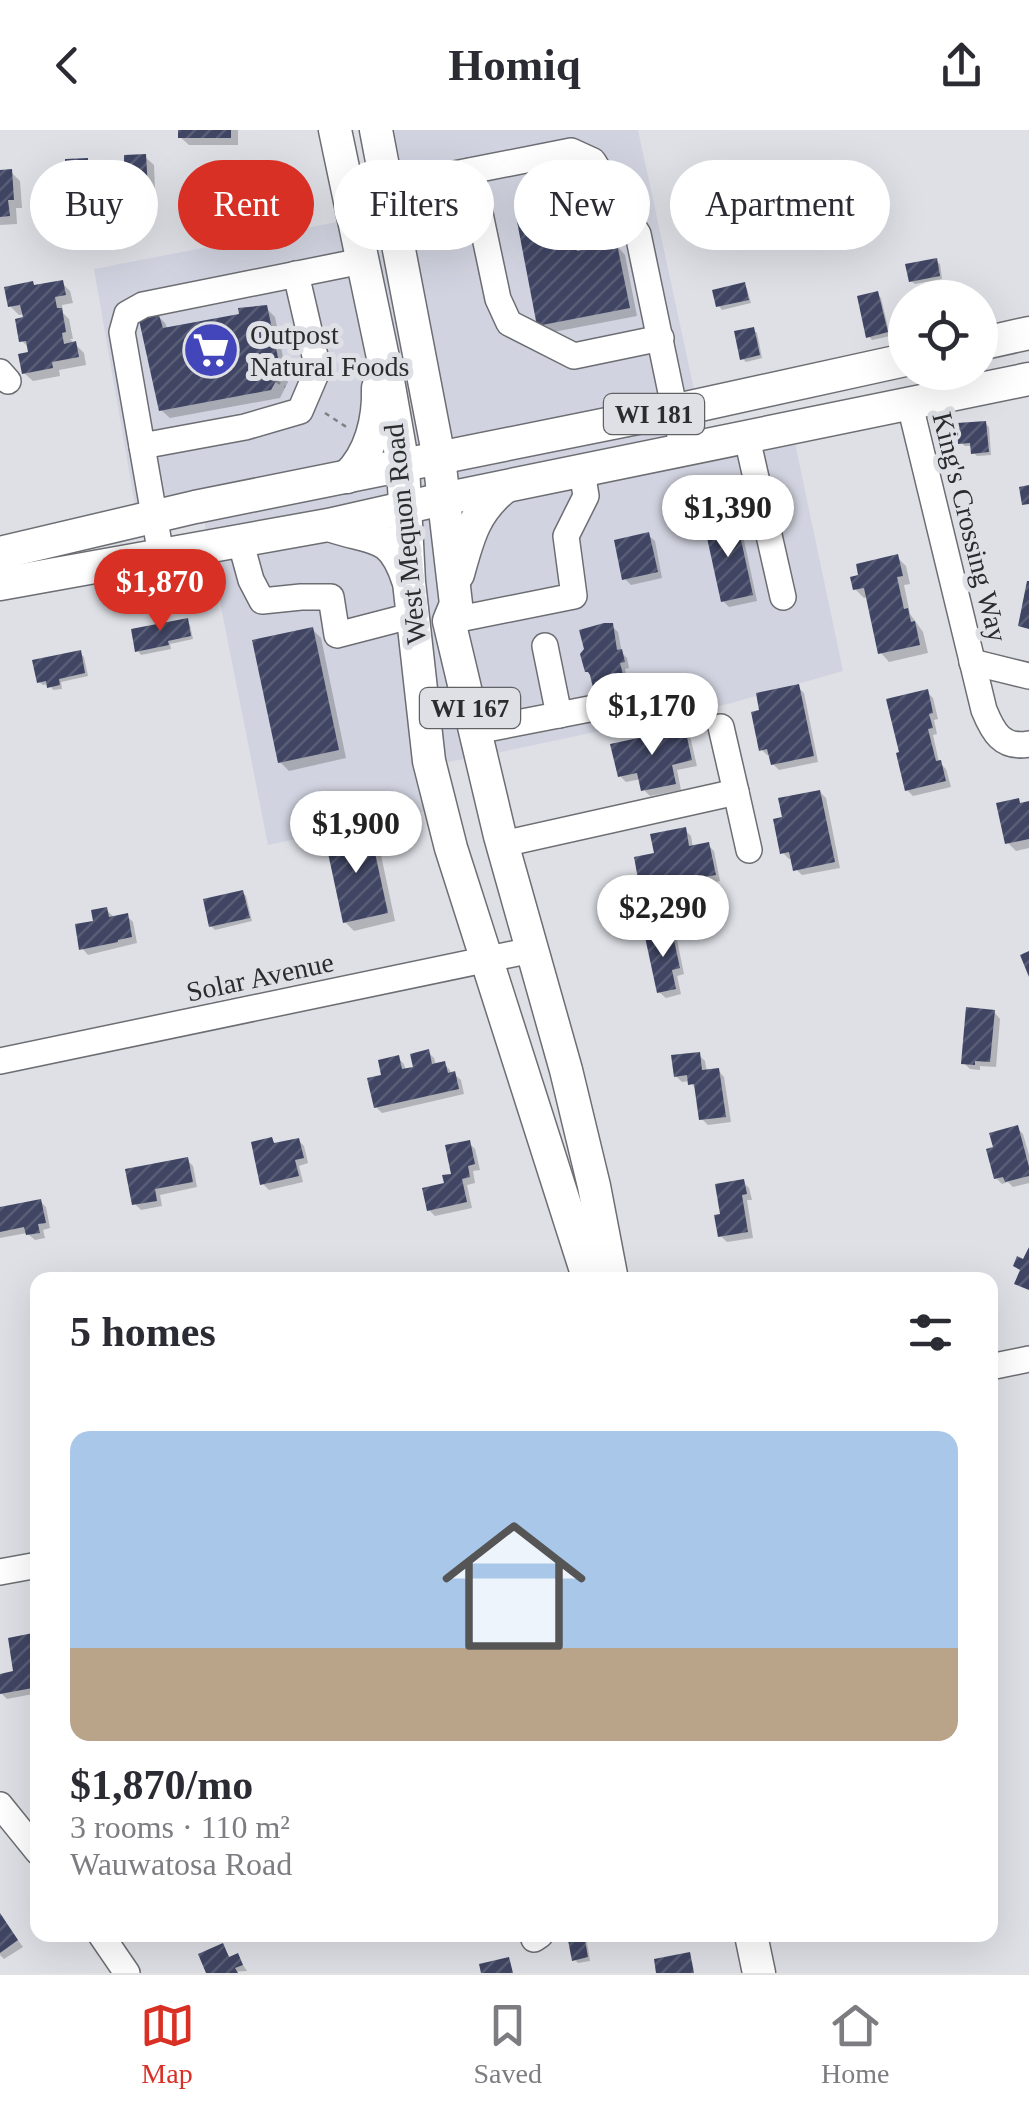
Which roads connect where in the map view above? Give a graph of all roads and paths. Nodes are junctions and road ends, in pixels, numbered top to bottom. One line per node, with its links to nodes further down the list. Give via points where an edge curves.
1 (334, 130): 7 (main road, West Mequon Road / WI 167)
2 (376, 130): 3 (main road, West Mequon Road / WI 167)
3 (382, 160)
4 (494, 166): 11 (street, via 571,151 594,161 638,234)
5 (400, 250): 15 (main road, West Mequon Road / WI 167)
6 (488, 250): 11 (street, via 509,322 574,356)
7 (363, 266): 8 (street); 10 (main road, West Mequon Road / WI 167); 26 (main road, via 388,310)
8 (296, 274): 16 (street, via 318,369); 22 (street, via 143,305 127,314 122,332)
9 (1029, 333): 12 (main road)
10 (377, 338): 25 (main road, via 377,420); 26 (main road, West Mequon Road / WI 167)
11 (661, 338): 18 (street)
12 (998, 340)
13 (888, 364): 18 (main road, WI 181)
14 (1029, 380): 17 (main road, WI 181)
15 (427, 392): 21 (main road, via 455,425); 26 (main road, West Mequon Road / WI 167)
16 (305, 400): 19 (path); 22 (street, via 300,412)
17 (910, 405): 20 (main road, WI 181); 40 (street, King's Crossing Way)
18 (677, 410): 21 (main road, WI 181); 23 (street); 26 (main road, via 614,438)
19 (357, 434)
20 (748, 438): 23 (main road, WI 181); 36 (street)
21 (519, 442): 26 (main road, WI 181)
22 (142, 446): 28 (street)
23 (684, 450): 24 (main road, WI 181)
24 (582, 471): 27 (main road, WI 181); 38 (street, via 586,496 566,536 574,596)
25 (347, 477): 26 (main road, WI 181); 28 (main road, WI 181)
26 (422, 482): 27 (main road, WI 181); 29 (main road, WI 181); 30 (main road, via 284,517); 33 (main road, West Mequon Road / WI 167); 34 (main road, West Mequon Road / WI 167); 38 (main road)
27 (504, 486): 34 (main road, via 482,508)
28 (154, 517): 31 (main road, WI 181); 32 (street)
29 (328, 524): 30 (main road, WI 181); 33 (main road, via 392,546)
30 (225, 543): 32 (main road, WI 181); 37 (street, via 262,601 330,597 338,635)
31 (0, 553)
32 (161, 555): 35 (main road, WI 181)
33 (409, 582): 37 (main road, West Mequon Road / WI 167)
34 (454, 582): 38 (main road, West Mequon Road / WI 167)
35 (0, 584)
36 (783, 597)
37 (415, 622): 38 (main road); 51 (main road, West Mequon Road / WI 167, via 429,761)
38 (449, 622): 45 (main road, West Mequon Road / WI 167)
39 (545, 646): 43 (street)
40 (972, 662): 41 (street, King's Crossing Way); 46 (street, King's Crossing Way, via 992,730 1004,743)
41 (1029, 676)
42 (641, 699): 43 (street)
43 (559, 715): 45 (street)
44 (721, 727): 47 (street)
45 (476, 731): 48 (main road, West Mequon Road / WI 167)
46 (1029, 744)
47 (736, 792): 48 (street); 49 (street)
48 (503, 844): 50 (main road, West Mequon Road / WI 167)
49 (748, 850)
50 (532, 950): 51 (street, Solar Avenue); 54 (main road, West Mequon Road / WI 167)
51 (486, 960): 52 (street, Solar Avenue); 53 (main road, West Mequon Road / WI 167)
52 (0, 1061)
53 (586, 1272)
54 (610, 1272)
55 (1029, 1359): 56 (street)
56 (998, 1365)
57 (30, 1566): 58 (street)
58 (0, 1572)
59 (0, 1805): 60 (street)
60 (30, 1842)
61 (106, 1942): 63 (street)
62 (752, 1942): 64 (main road)
63 (127, 1973)
64 (759, 1973)

